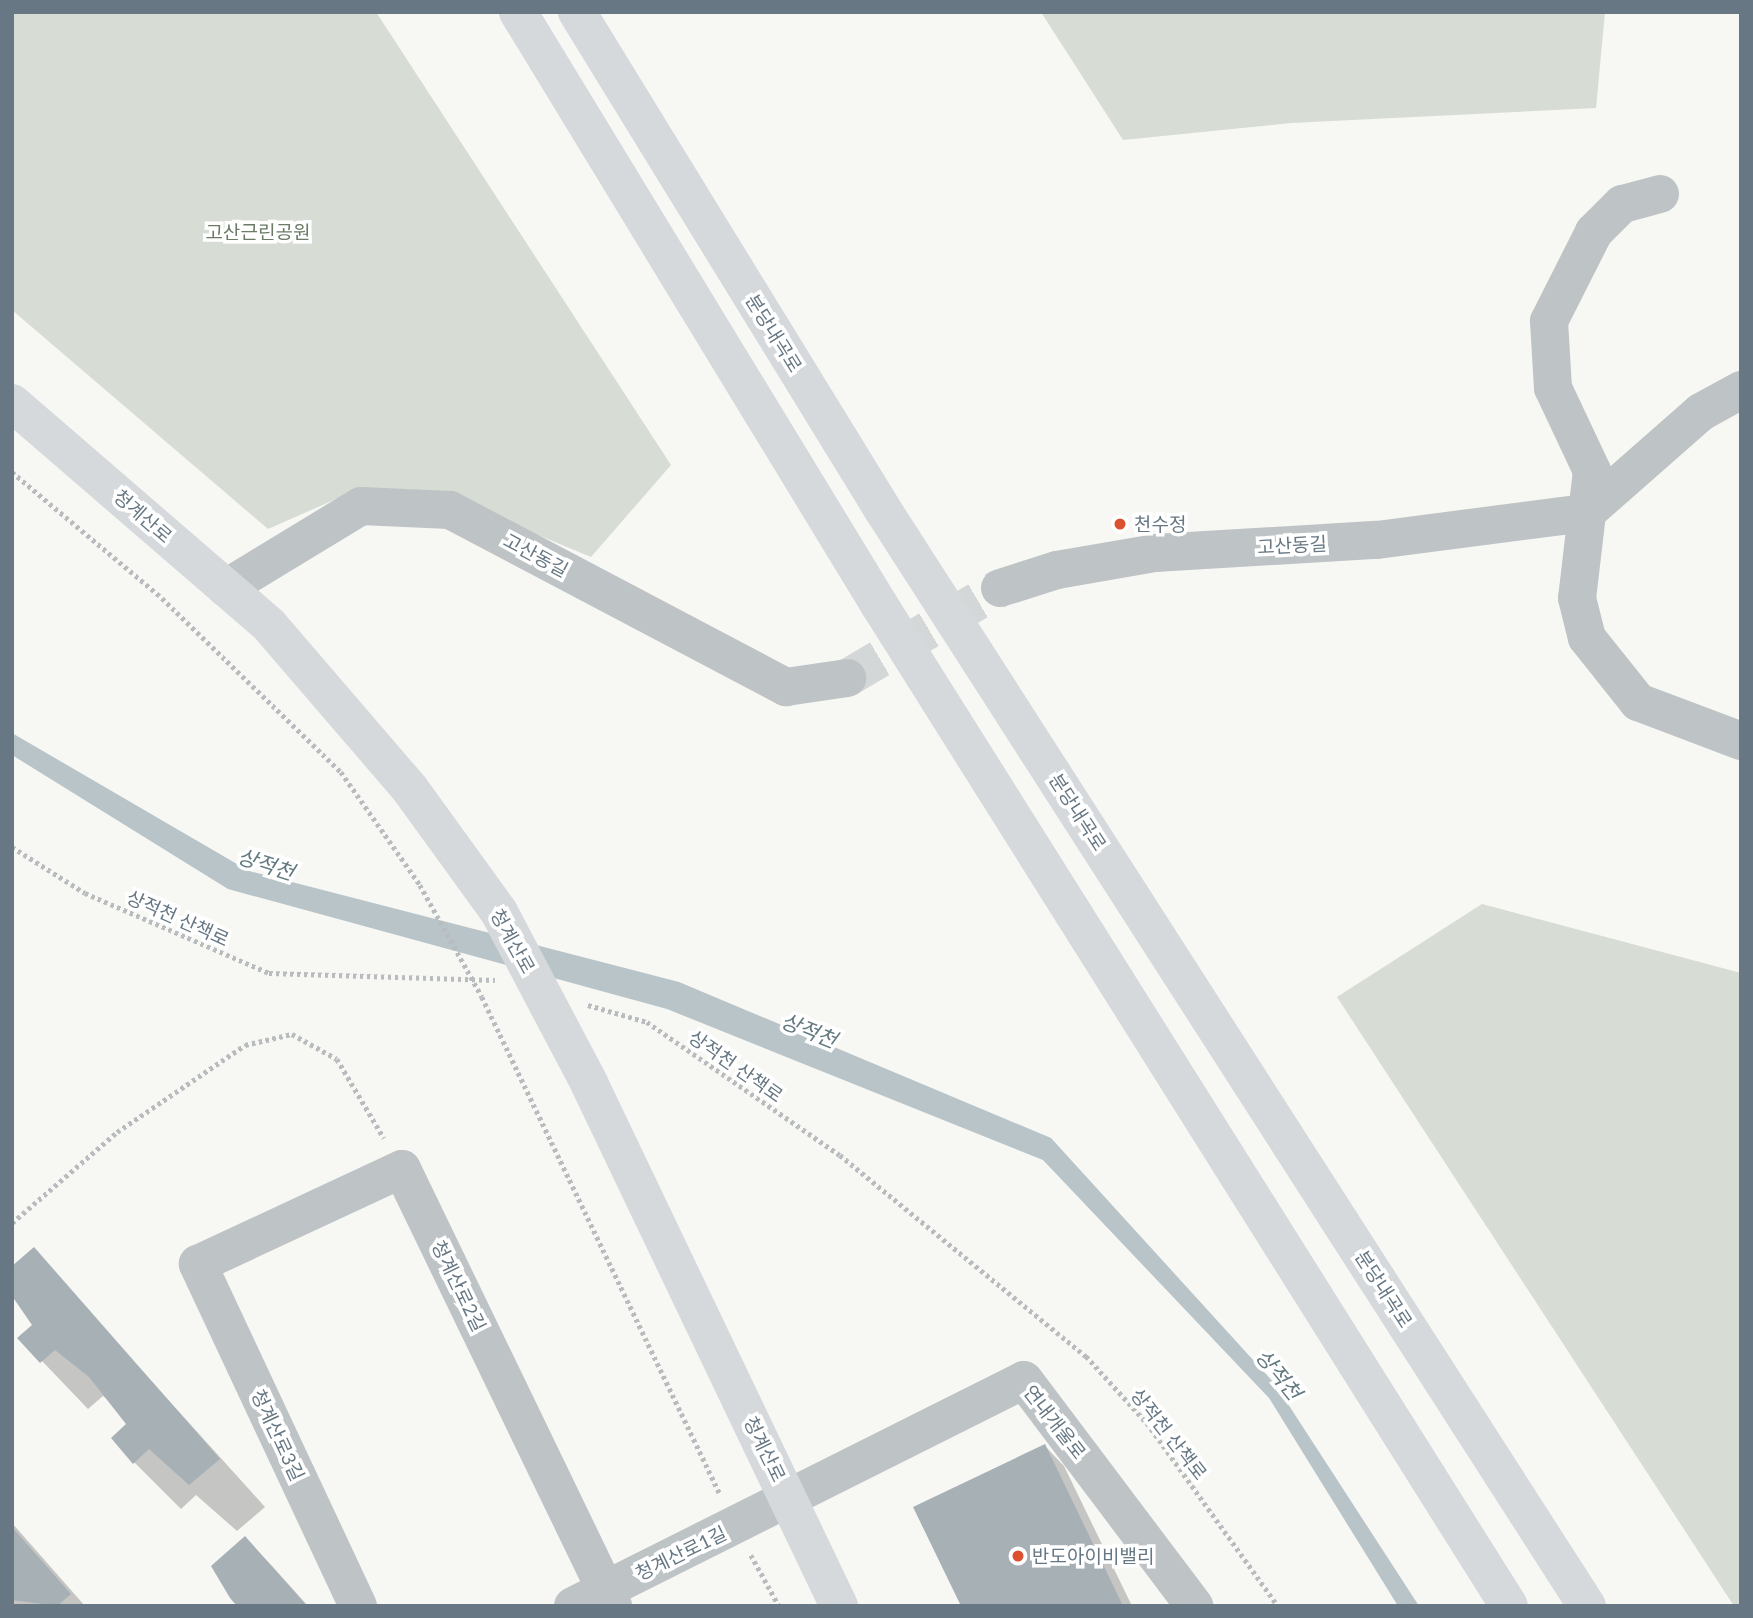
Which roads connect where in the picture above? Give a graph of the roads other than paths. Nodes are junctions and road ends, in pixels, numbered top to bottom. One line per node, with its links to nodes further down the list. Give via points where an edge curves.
1 (510, 12): 4 (main road)
2 (518, 12): 4 (main road)
3 (580, 18): 20 (main road, 분당내곡로, via 883,510)
4 (544, 55): 19 (main road, via 894,629)
5 (1660, 194): 8 (street, via 1622,204 1594,232 1549,321 1553,388 1592,471)
6 (1741, 390): 8 (street, via 1702,411)
7 (12, 403): 9 (main road, 청계산로)
8 (1586, 513): 10 (street, 고산동길, via 1377,540 1155,553 1057,570); 12 (street, via 1577,598 1587,638 1638,702)
9 (226, 588): 11 (street, 고산동길, via 360,506 450,510 786,687); 14 (main road, 청계산로, via 269,625 410,789 499,912 589,1083)
10 (1000, 588)
11 (846, 678)
12 (1741, 741)
13 (198, 1264): 15 (street, 청계산로2길, via 402,1169); 16 (street, 청계산로3길)
14 (789, 1501): 15 (street, 청계산로1길); 17 (main road, 청계산로); 18 (street, 연내개울로, via 1024,1380)
15 (597, 1600)
16 (358, 1606)
17 (839, 1606)
18 (1194, 1606)
19 (1509, 1606)
20 (1587, 1606)

